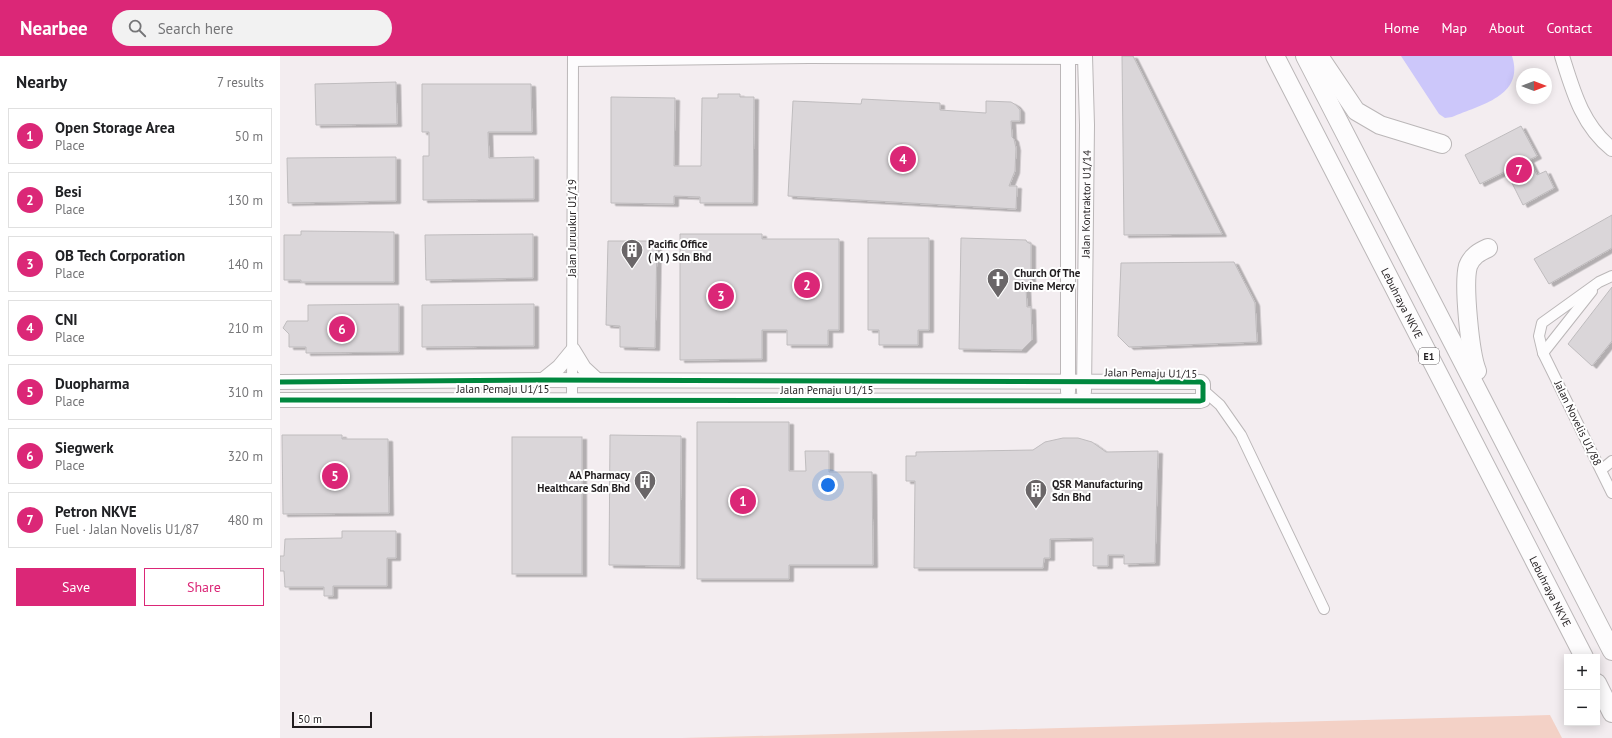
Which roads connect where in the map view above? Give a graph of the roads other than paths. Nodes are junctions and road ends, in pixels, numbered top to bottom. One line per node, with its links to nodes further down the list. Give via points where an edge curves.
1 (1275, 56): 33 (highway, Lebuhraya NKVE / E1)
2 (1305, 56): 27 (highway, E1)
3 (1320, 56): 9 (highway, via 1356,111 1380,126)
4 (1562, 56): 10 (street, via 1576,100 1587,123)
5 (809, 57): 6 (street); 7 (street)
6 (573, 58): 14 (street, Jalan Juruukur U1/19)
7 (1068, 58): 8 (street); 20 (street, Jalan Kontraktor U1/14)
8 (1085, 58): 21 (street, Jalan Kontraktor U1/14, via 1087,125)
9 (1442, 144)
10 (1612, 149)
11 (1488, 248): 27 (highway, via 1474,255 1468,266 1470,349)
12 (1612, 276): 13 (street, Jalan Novelis U1/88)
13 (1599, 282): 15 (street, Jalan Novelis U1/88); 15 (street, Jalan Novelis U1/88, via 1542,323 1539,336)
14 (572, 350): 16 (street, via 559,367); 17 (street, Jalan Juruukur U1/19); 18 (street, via 584,368)
15 (1543, 353): 29 (street, Jalan Novelis U1/88)
16 (543, 380): 17 (street, Jalan Pemaju U1/15); 19 (street, Jalan Pemaju U1/15)
17 (573, 380): 18 (street, Jalan Pemaju U1/15); 23 (street, Jalan Juruukur U1/19)
18 (597, 380): 20 (street, Jalan Pemaju U1/15)
19 (280, 382)
20 (1068, 382): 21 (street, Jalan Pemaju U1/15); 25 (street, Jalan Kontraktor U1/14)
21 (1084, 382): 22 (street, Jalan Pemaju U1/15, via 1201,382); 26 (street, Jalan Kontraktor U1/14)
22 (1203, 390): 26 (street, Jalan Pemaju U1/15, via 1203,400 1200,401); 31 (street, via 1220,405 1241,436)
23 (572, 399): 24 (street, Jalan Pemaju U1/15); 25 (street, Jalan Pemaju U1/15)
24 (280, 400)
25 (1068, 400): 26 (street, Jalan Pemaju U1/15)
26 (1084, 400)
27 (1513, 457): 32 (highway, E1)
28 (1612, 461): 29 (street)
29 (1601, 470): 30 (street, Jalan Novelis U1/88)
30 (1612, 493)
31 (1324, 609)
32 (1612, 651)
33 (1582, 654)
34 (1600, 689): 35 (highway)
35 (1612, 713)

